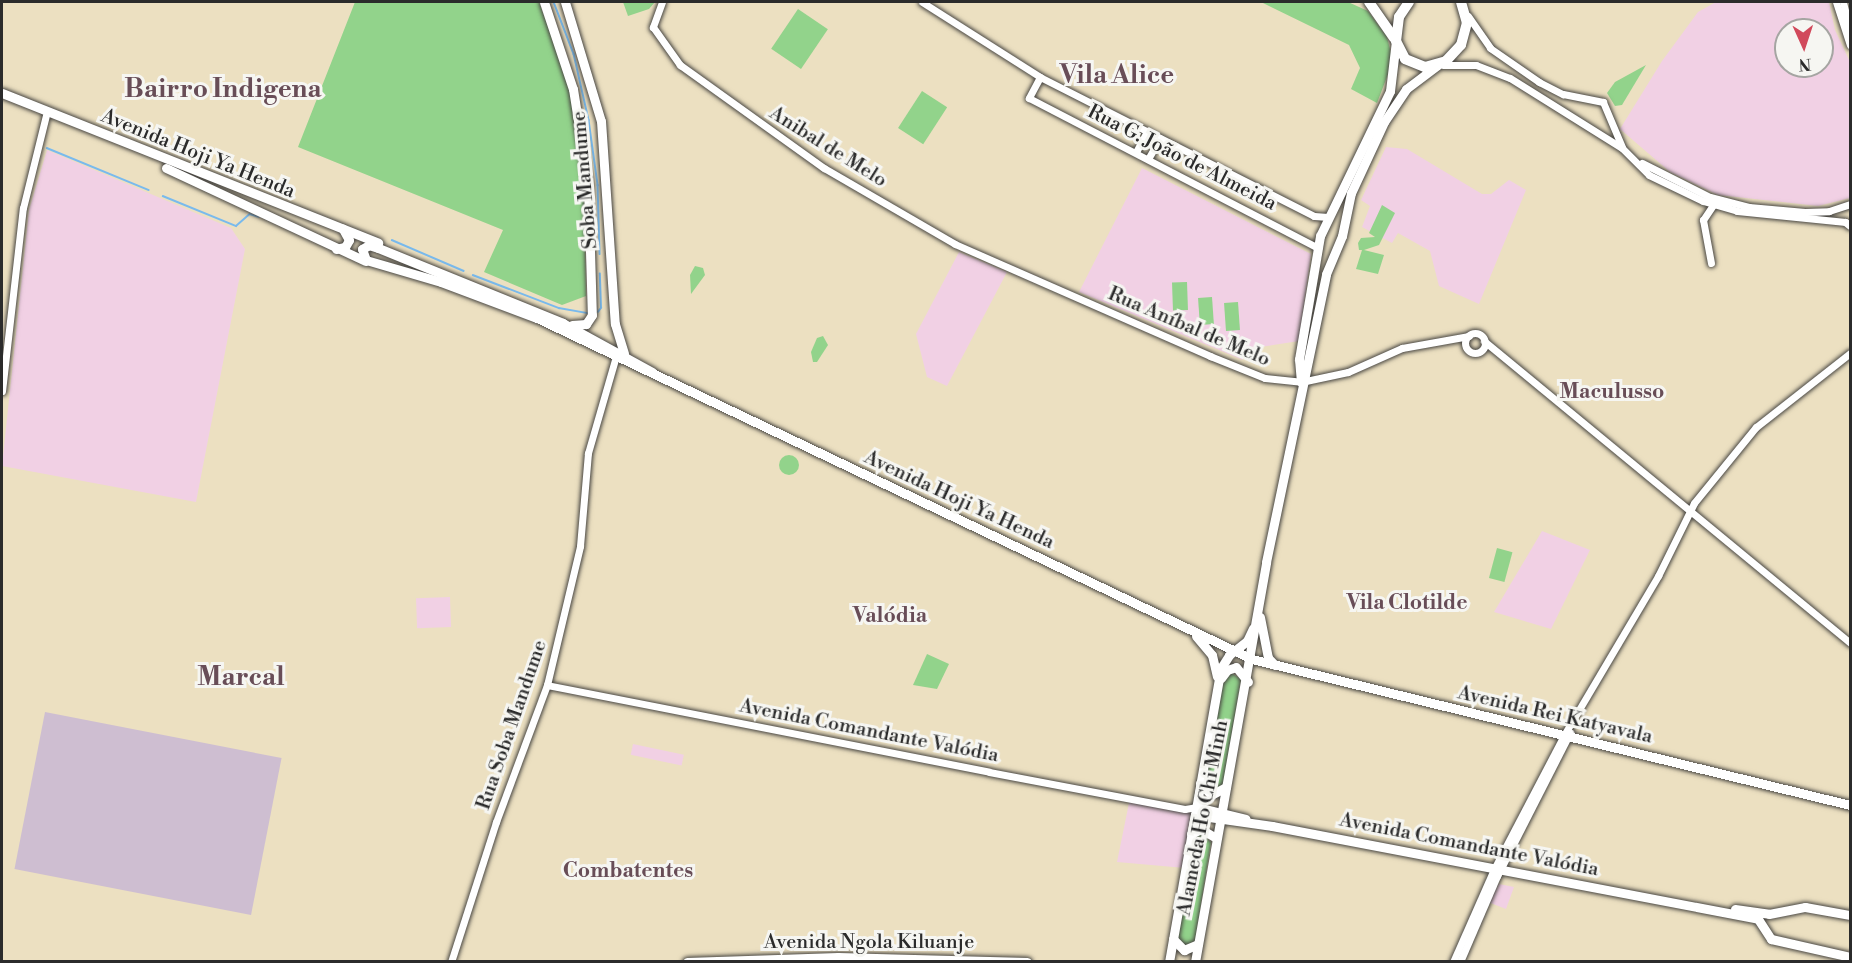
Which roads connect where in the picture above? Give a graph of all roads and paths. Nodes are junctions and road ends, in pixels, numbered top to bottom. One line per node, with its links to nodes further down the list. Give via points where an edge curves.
1 (544, 2): 37 (main road, Soba Mandume, via 565,59 581,126)
2 (565, 2): 38 (main road, Soba Mandume, via 601,121)
3 (662, 2): 31 (street, Anibal de Melo, via 654,14 656,34 687,72 824,168)
4 (922, 2): 14 (street, Rua G. João de Almeida)
5 (1369, 2): 11 (highway, via 1388,24)
6 (1409, 2): 11 (highway, via 1399,17)
7 (1836, 2): 12 (street)
8 (1843, 2): 10 (street)
9 (1465, 5): 13 (highway, via 1461,45); 19 (street, via 1481,39 1509,63 1558,92 1603,102)
10 (1851, 31)
11 (1396, 41): 13 (highway, via 1410,63); 26 (main road, via 1390,91)
12 (1851, 45)
13 (1437, 65): 19 (street, via 1468,64 1496,72); 28 (main road, via 1406,89 1372,146 1359,173)
14 (1040, 77): 17 (street, Rua G. João de Almeida); 20 (street, Rua G. João de Almeida, via 1029,98)
15 (2, 95): 16 (main road, Avenida Hoji Ya Henda); 30 (main road, Avenida Hoji Ya Henda)
16 (46, 115): 33 (main road, Avenida Hoji Ya Henda, via 266,211); 50 (street, via 23,208)
17 (1147, 131): 18 (street, Rua G. João de Almeida); 20 (street)
18 (1160, 138): 21 (street); 26 (street, Rua G. João de Almeida, via 1314,216)
19 (1622, 148): 22 (street)
20 (1136, 153): 21 (street, Rua G. João de Almeida)
21 (1148, 159): 34 (street, Rua G. João de Almeida)
22 (1640, 162): 24 (street, via 1649,175); 25 (street, via 1691,189 1739,205 1789,212)
23 (1851, 204): 25 (street)
24 (1713, 205): 27 (street, via 1748,213); 36 (street, via 1703,220)
25 (1835, 210): 27 (street, via 1844,209 1847,214)
26 (1328, 217): 28 (main road, via 1341,215); 34 (main road)
27 (1834, 220): 29 (street)
28 (1344, 226): 32 (main road)
29 (1851, 226)
30 (341, 228): 33 (main road, via 348,235 347,245 342,249); 35 (main road, Avenida Hoji Ya Henda)
31 (955, 244): 49 (street, Rua Aníbal de Melo, via 1257,375)
32 (1339, 245): 34 (main road, via 1329,255); 49 (main road, via 1326,274)
33 (331, 248): 39 (main road, Avenida Hoji Ya Henda)
34 (1318, 249): 49 (main road, via 1298,366)
35 (402, 258): 39 (main road, via 373,246 362,249 363,258); 40 (main road, Avenida Hoji Ya Henda)
36 (1711, 263)
37 (592, 265): 38 (main road); 40 (main road, Soba Mandume, via 592,318 579,326)
38 (610, 265): 47 (main road, Soba Mandume)
39 (392, 267): 47 (main road, Avenida Hoji Ya Henda, via 510,308)
40 (563, 323): 47 (main road, Avenida Hoji Ya Henda)
41 (1469, 336): 42 (street, Rua Aníbal de Melo); 43 (street, via 1478,334); 44 (street)
42 (1452, 339): 44 (street); 49 (street, Rua Aníbal de Melo, via 1408,346 1348,372)
43 (1484, 341): 45 (street); 48 (street)
44 (1466, 348): 45 (street)
45 (1478, 352): 48 (street)
46 (1851, 354): 51 (street, via 1756,428)
47 (621, 356): 53 (main road, Avenida Hoji Ya Henda); 59 (street, Rua Soba Mandume, via 588,453 580,546)
48 (1502, 358): 51 (street)
49 (1301, 382): 52 (main road)
50 (2, 391)
51 (1689, 510): 54 (street); 61 (street, via 1658,576)
52 (1258, 612): 55 (main road, via 1247,641); 56 (main road, Alameda Ho Chi Minh); 57 (main road, via 1268,658)
53 (1188, 630): 55 (main road, Avenida Hoji Ya Henda); 60 (main road, via 1212,655)
54 (1851, 643)
55 (1234, 651): 56 (main road, Avenida Hoji Ya Henda); 58 (main road, via 1244,661); 60 (main road, via 1223,664)
56 (1252, 658): 57 (main road, Avenida Rei Katyavala); 58 (main road, Alameda Ho Chi Minh)
57 (1277, 666): 58 (main road, via 1255,672); 61 (main road, Avenida Rei Katyavala)
58 (1248, 682): 60 (main road, via 1240,669 1231,667 1223,673); 63 (main road, Alameda Ho Chi Minh)
59 (547, 685): 65 (street, Avenida Comandante Valódia, via 662,711); 76 (street, Rua Soba Mandume, via 496,822)
60 (1217, 687): 62 (main road, Alameda Ho Chi Minh)
61 (1568, 734): 64 (main road, Avenida Rei Katyavala); 69 (street)
62 (1200, 783): 63 (main road, via 1211,795); 65 (main road, Alameda Ho Chi Minh)
63 (1226, 787): 66 (main road, Alameda Ho Chi Minh)
64 (1850, 805)
65 (1195, 811): 66 (main road, Avenida Comandante Valódia); 67 (main road, Alameda Ho Chi Minh)
66 (1220, 816): 68 (main road, Alameda Ho Chi Minh); 69 (main road, Avenida Comandante Valódia)
67 (1191, 834): 68 (main road, via 1201,829); 72 (main road, Alameda Ho Chi Minh)
68 (1216, 838): 73 (main road, Alameda Ho Chi Minh)
69 (1497, 870): 70 (main road, Avenida Comandante Valódia); 81 (street); 82 (street)
70 (1670, 902): 71 (main road, Avenida Comandante Valódia, via 1769,914 1805,907); 74 (main road, Avenida Comandante Valódia, via 1758,920 1771,939)
71 (1851, 915)
72 (1173, 939): 73 (main road, via 1184,950); 79 (main road, Alameda Ho Chi Minh)
73 (1198, 944): 80 (main road, Alameda Ho Chi Minh)
74 (1851, 957)
75 (711, 961): 77 (main road, Avenida Ngola Kiluanje); 78 (main road, Avenida Ngola Kiluanje, via 838,957)
76 (451, 962)
77 (687, 962)
78 (1028, 962)
79 (1169, 962)
80 (1195, 962)
81 (1453, 962)
82 (1460, 962)

